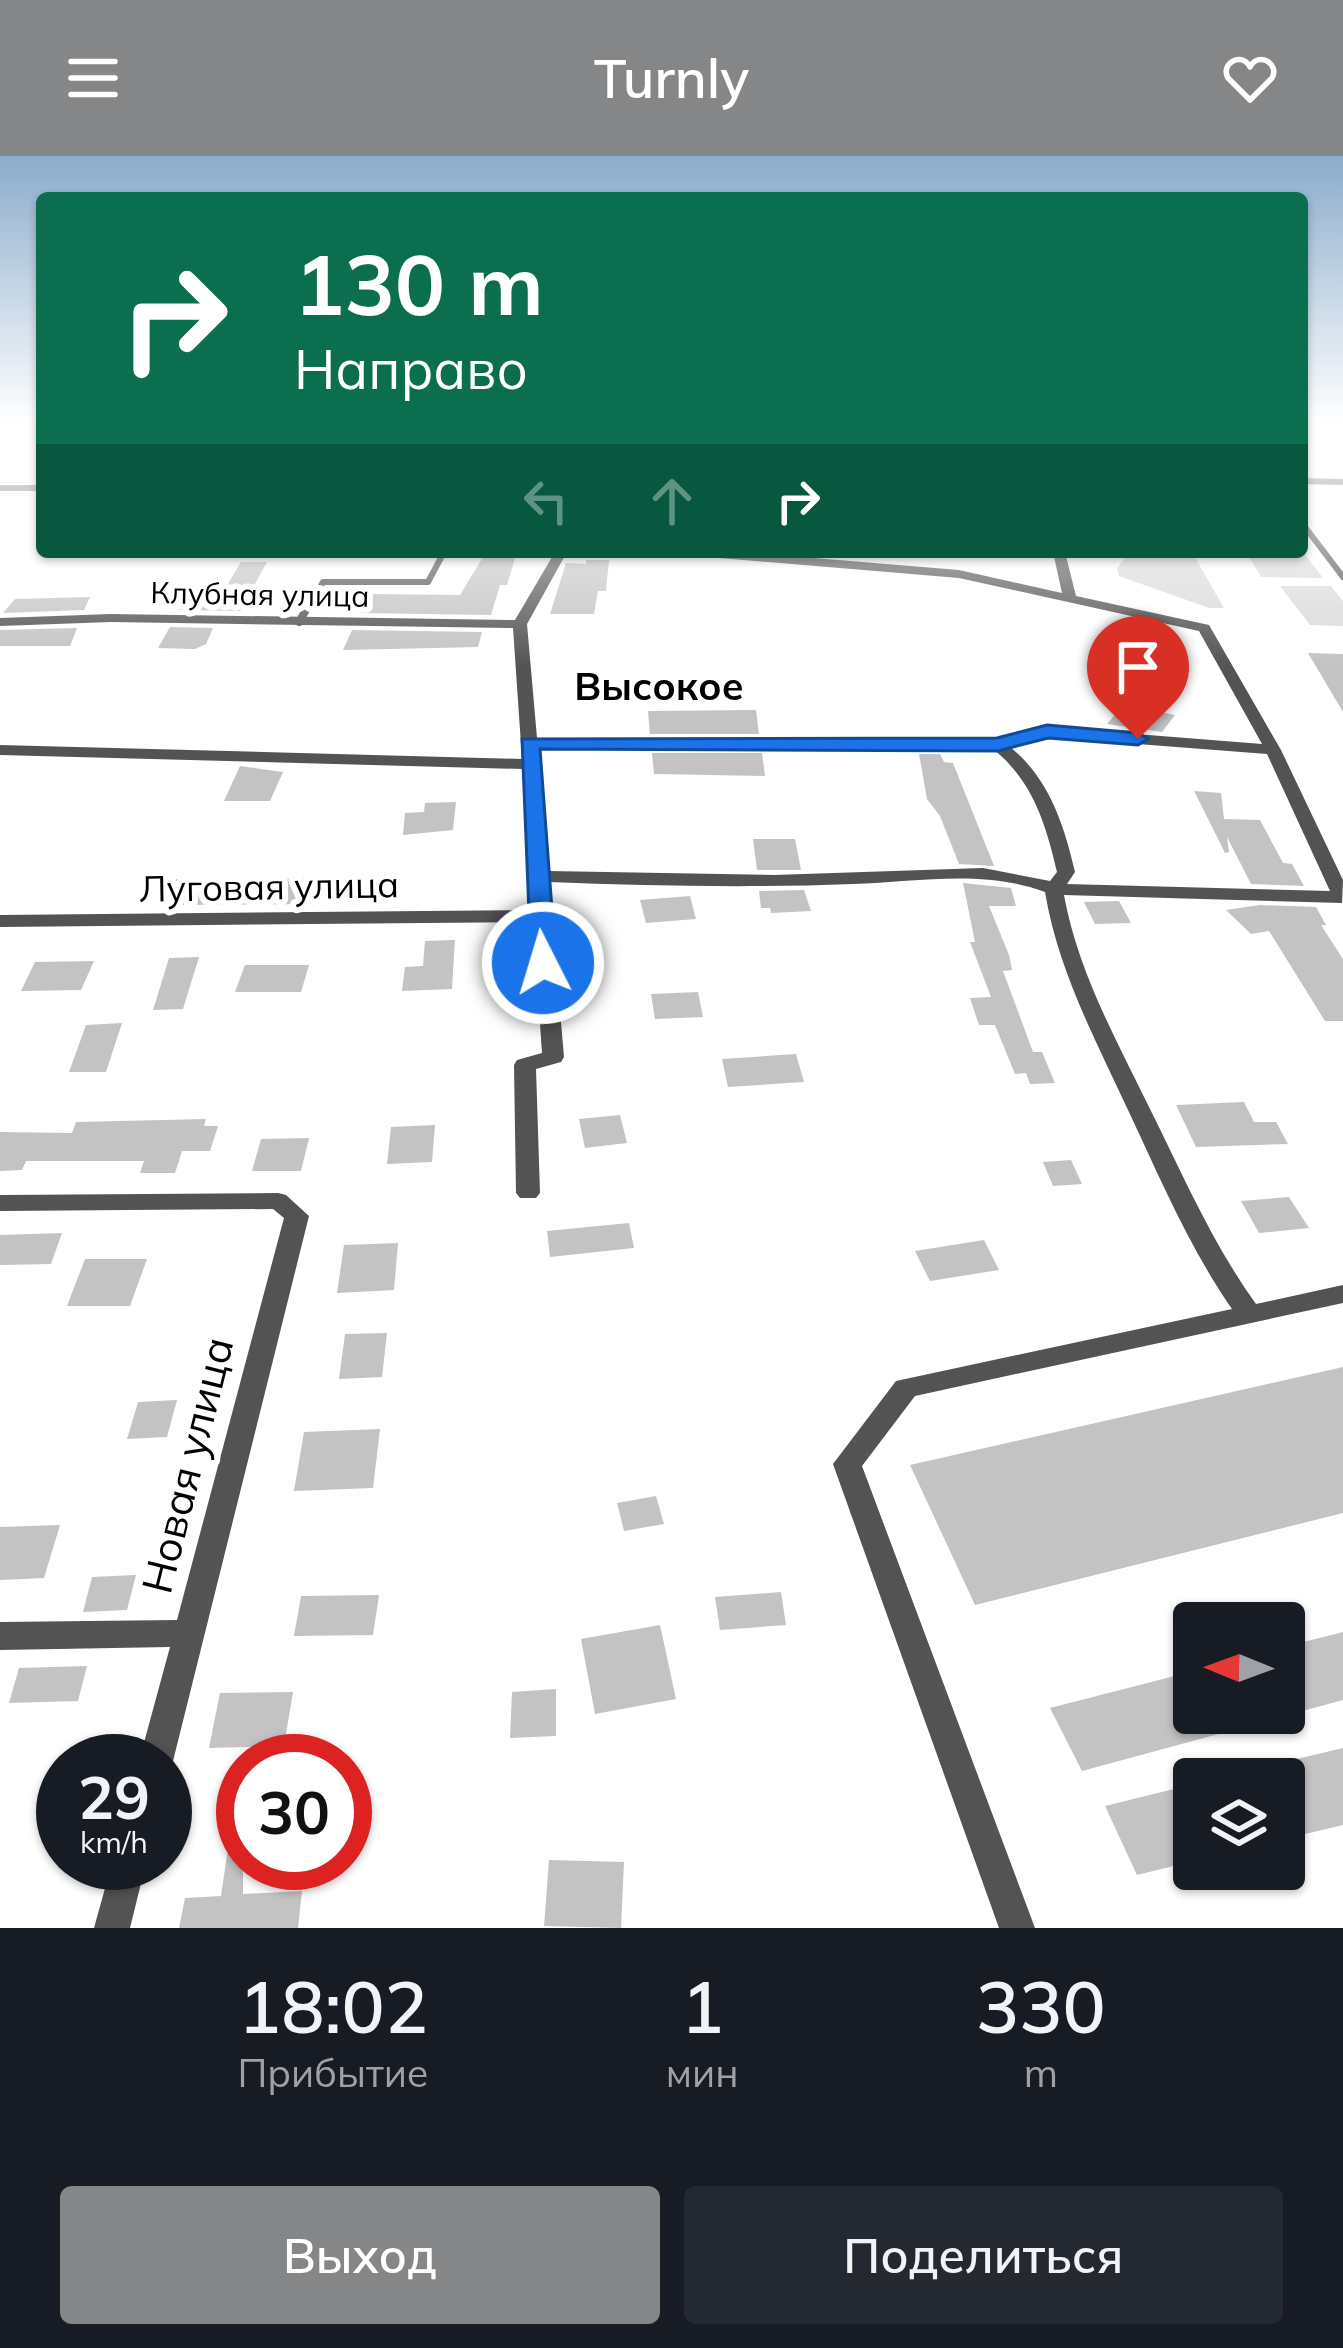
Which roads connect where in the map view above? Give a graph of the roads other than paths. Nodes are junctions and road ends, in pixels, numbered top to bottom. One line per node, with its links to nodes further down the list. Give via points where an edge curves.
1 (1308, 531): 6 (lane)
2 (441, 558): 9 (lane, via 428,582 323,582)
3 (558, 558): 10 (street)
4 (766, 558): 7 (street, via 959,574)
5 (1060, 558): 7 (street)
6 (1343, 577)
7 (1069, 596): 14 (street, via 1204,628)
8 (0, 622): 9 (street, Клубная улица)
9 (299, 622): 10 (street, Клубная улица)
10 (520, 625): 11 (street)
11 (529, 743): 12 (street); 15 (street)
12 (998, 745): 14 (street, via 1047,731); 17 (street, via 1054,816 1066,872)
13 (0, 750): 15 (street)
14 (1273, 750): 18 (street)
15 (530, 764): 16 (street)
16 (539, 877): 17 (street, via 935,875 1034,879); 19 (street)
17 (1054, 889): 18 (street); 24 (street, via 1072,962 1126,1082 1222,1277)
18 (1342, 898)
19 (538, 916): 20 (street, Луговая улица); 21 (street, via 553,1057 526,1064)
20 (0, 921)
21 (528, 1193)
22 (0, 1203): 25 (street, Новая улица, via 278,1201 297,1216)
23 (1343, 1294): 24 (street)
24 (1250, 1313): 30 (street, via 906,1388 847,1464)
25 (190, 1633): 26 (street); 27 (street, Новая улица)
26 (0, 1636)
27 (163, 1734)
28 (122, 1890): 29 (street)
29 (112, 1928)
30 (1018, 1928)

